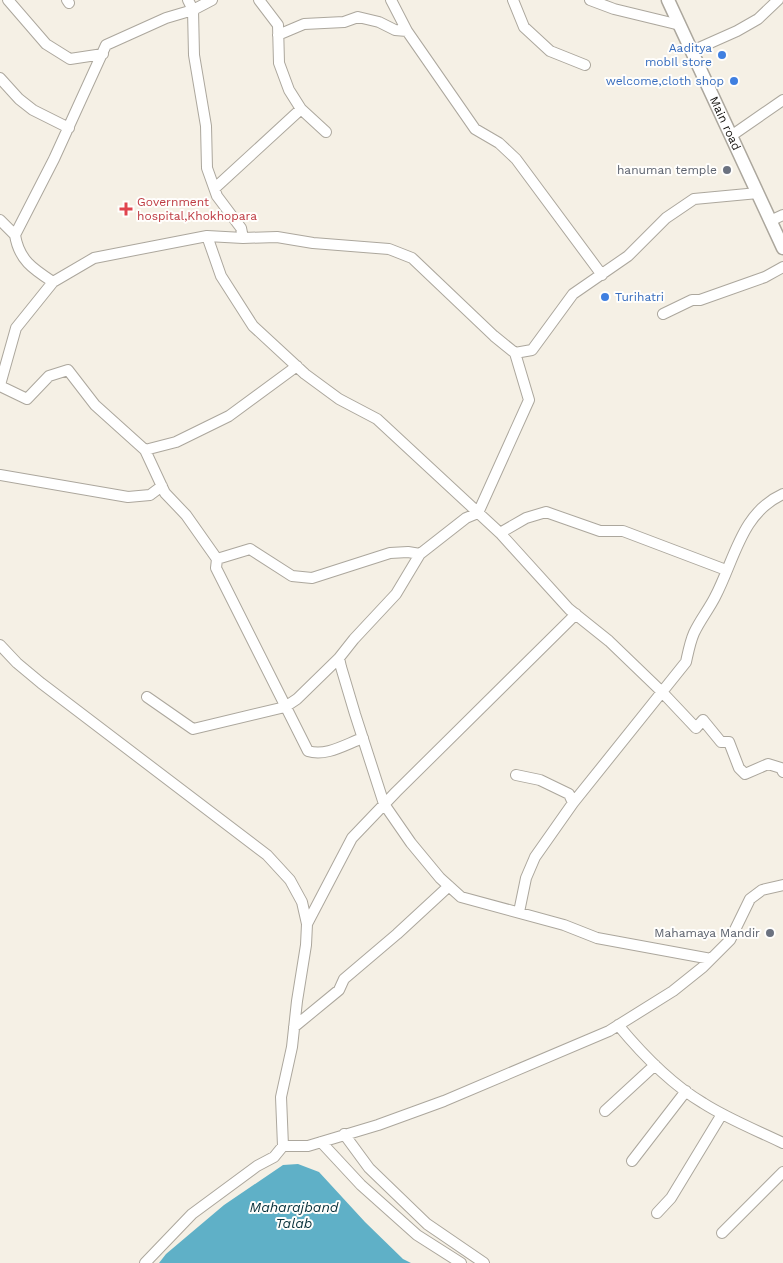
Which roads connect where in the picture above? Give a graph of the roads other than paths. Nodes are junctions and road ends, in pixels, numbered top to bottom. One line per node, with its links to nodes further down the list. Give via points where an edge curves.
1 (8, 0): 15 (street, via 46,44 70,59)
2 (188, 0): 10 (street)
3 (212, 0): 10 (street)
4 (259, 0): 13 (street, via 278,25)
5 (391, 0): 12 (street)
6 (513, 0): 16 (street, via 524,27 550,51)
7 (590, 0): 11 (street)
8 (668, 0): 11 (street, Main road)
9 (778, 0): 14 (street, via 758,19 737,32)
10 (193, 10): 15 (street, via 166,18 106,45); 23 (street, via 194,55 206,126 207,168)
11 (680, 25): 14 (street, Main road)
12 (407, 31): 13 (street, via 358,17 344,22 304,24); 33 (street, via 475,129 499,143 516,159)
13 (278, 35): 19 (street, via 279,63 289,90)
14 (692, 51): 22 (street, Main road)
15 (102, 54): 20 (street)
16 (585, 65)
17 (0, 78): 20 (street, via 33,110)
18 (783, 100): 22 (street)
19 (301, 109): 21 (street); 23 (street)
20 (69, 128): 28 (street)
21 (326, 132)
22 (731, 136): 24 (street, Main road)
23 (215, 188): 30 (street)
24 (758, 193): 27 (street, Main road); 33 (street, via 694,199 666,218 628,256)
25 (783, 215): 27 (street)
26 (0, 220): 28 (street)
27 (770, 221): 31 (street, Main road)
28 (16, 235): 34 (street, via 23,258)
29 (207, 236): 30 (street); 34 (street, via 94,258); 37 (street, via 221,276 253,326)
30 (244, 238): 36 (street, via 277,237 389,249 412,258)
31 (783, 248)
32 (783, 267): 35 (street, via 765,277 692,300)
33 (602, 275): 36 (street, via 573,294 532,350)
34 (53, 282): 38 (street, via 16,328)
35 (663, 314)
36 (515, 352): 43 (street, via 529,400)
37 (296, 366): 39 (street, via 228,416 176,442); 43 (street, via 339,399 377,418)
38 (0, 385): 39 (street, via 27,399 49,376 68,370 94,405)
39 (146, 450): 41 (street)
40 (0, 475): 41 (street, via 128,497 150,495)
41 (162, 486): 46 (street)
42 (783, 494): 47 (street, via 756,513 740,538)
43 (478, 513): 44 (street); 45 (street, via 466,518)
44 (500, 533): 47 (street, via 526,518 546,512 600,531 623,531); 48 (street)
45 (420, 554): 46 (street, via 390,553 312,578 292,576 250,550); 50 (street, via 396,594)
46 (216, 559): 53 (street, via 216,568)
47 (726, 570): 51 (street, via 716,596 693,634 686,662)
48 (576, 614): 51 (street); 58 (street)
49 (0, 645): 62 (street, via 41,683 267,855 290,880 302,902)
50 (340, 658): 53 (street); 54 (street)
51 (662, 692): 55 (street, via 696,728 703,720 722,742 729,742 739,768 745,774 768,764 781,768); 57 (street)
52 (146, 697): 53 (street, via 193,728)
53 (285, 707): 54 (street, via 308,751 325,753)
54 (363, 738): 58 (street)
55 (783, 772)
56 (516, 775): 57 (street, via 540,780 569,794)
57 (573, 803): 61 (street, via 535,858 526,878)
58 (384, 804): 60 (street, via 411,843); 62 (street, via 352,838)
59 (783, 885): 63 (street, via 762,890 750,899 730,940)
60 (449, 886): 61 (street, via 461,898); 65 (street, via 344,979 339,990)
61 (519, 912): 63 (street, via 597,938)
62 (307, 924): 65 (street)
63 (711, 959): 64 (street, via 673,991)
64 (618, 1025): 66 (street); 70 (street, via 444,1101)
65 (294, 1027): 73 (street, via 281,1097)
66 (655, 1065): 67 (street); 68 (street)
67 (686, 1091): 69 (street); 74 (street)
68 (605, 1111)
69 (722, 1114): 72 (street); 76 (street, via 671,1198)
70 (344, 1134): 71 (street); 80 (street, via 369,1168 428,1224)
71 (321, 1142): 73 (street, via 308,1146); 79 (street, via 361,1185 417,1235)
72 (783, 1142)
73 (283, 1146): 78 (street, via 274,1157 192,1214)
74 (632, 1161)
75 (783, 1172): 77 (street)
76 (657, 1213)
77 (722, 1234)
78 (145, 1263)
79 (461, 1263)
80 (484, 1263)

